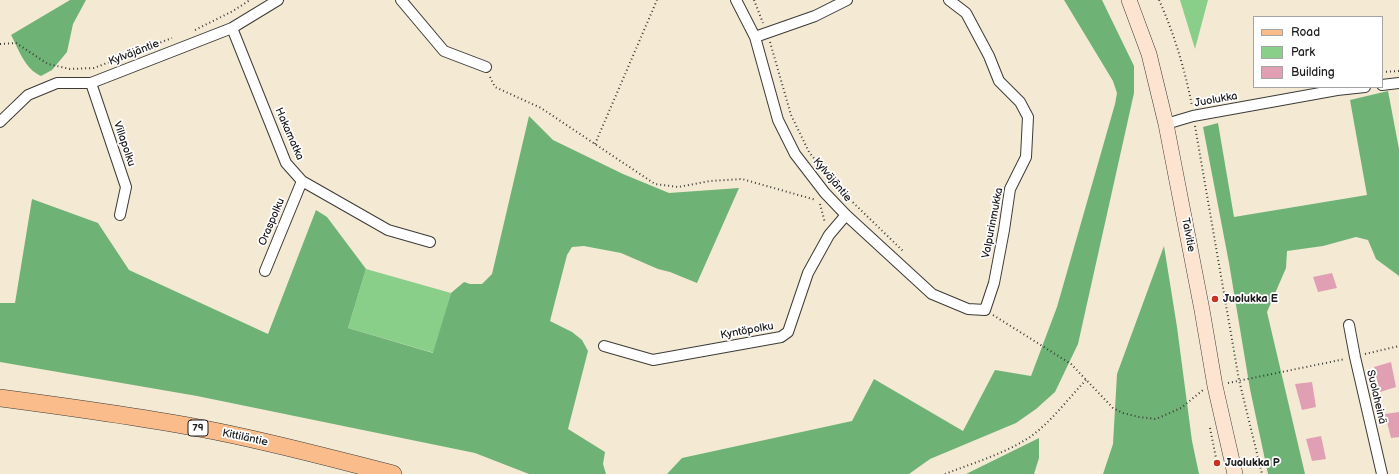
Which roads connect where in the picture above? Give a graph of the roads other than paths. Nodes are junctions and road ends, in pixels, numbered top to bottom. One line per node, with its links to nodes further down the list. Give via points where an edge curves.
1 (278, 0): 7 (street, Kylväjäntie)
2 (401, 0): 9 (street, via 444,51)
3 (736, 0): 8 (street, Kylväjäntie)
4 (847, 0): 8 (street, via 815,16)
5 (949, 0): 21 (street, Valpurinmukka, via 966,13 999,80 1020,102 1028,116 1026,157 1010,190 994,283)
6 (1129, 0): 15 (street, Talvitie, via 1149,54)
7 (232, 28): 10 (street, Kylväjäntie); 16 (street, Hakamatka, via 286,163)
8 (755, 37): 18 (street, Kylväjäntie, via 778,120 795,154)
9 (486, 66)
10 (91, 83): 14 (street, Kylväjäntie, via 58,83 28,95); 17 (street, Villapolku, via 126,187)
11 (1399, 83): 12 (street)
12 (1383, 85)
13 (1356, 88): 15 (street, Juolukka, via 1193,116)
14 (0, 122)
15 (1166, 124): 26 (street, Talvitie)
16 (302, 181): 19 (street, Hakamatka, via 388,230); 20 (street, Oraspolku)
17 (120, 215)
18 (846, 215): 21 (street, Kylväjäntie, via 932,294 968,309); 23 (street, Kyntöpolku, via 829,235 808,273 788,332 781,337 653,360)
19 (430, 242)
20 (265, 271)
21 (985, 310)
22 (1349, 325): 27 (street, Suolaheinä)
23 (604, 346)
24 (0, 398): 25 (main road, Kittiläntie / 79, via 205,429)
25 (393, 474)
26 (1234, 474)
27 (1382, 474)

